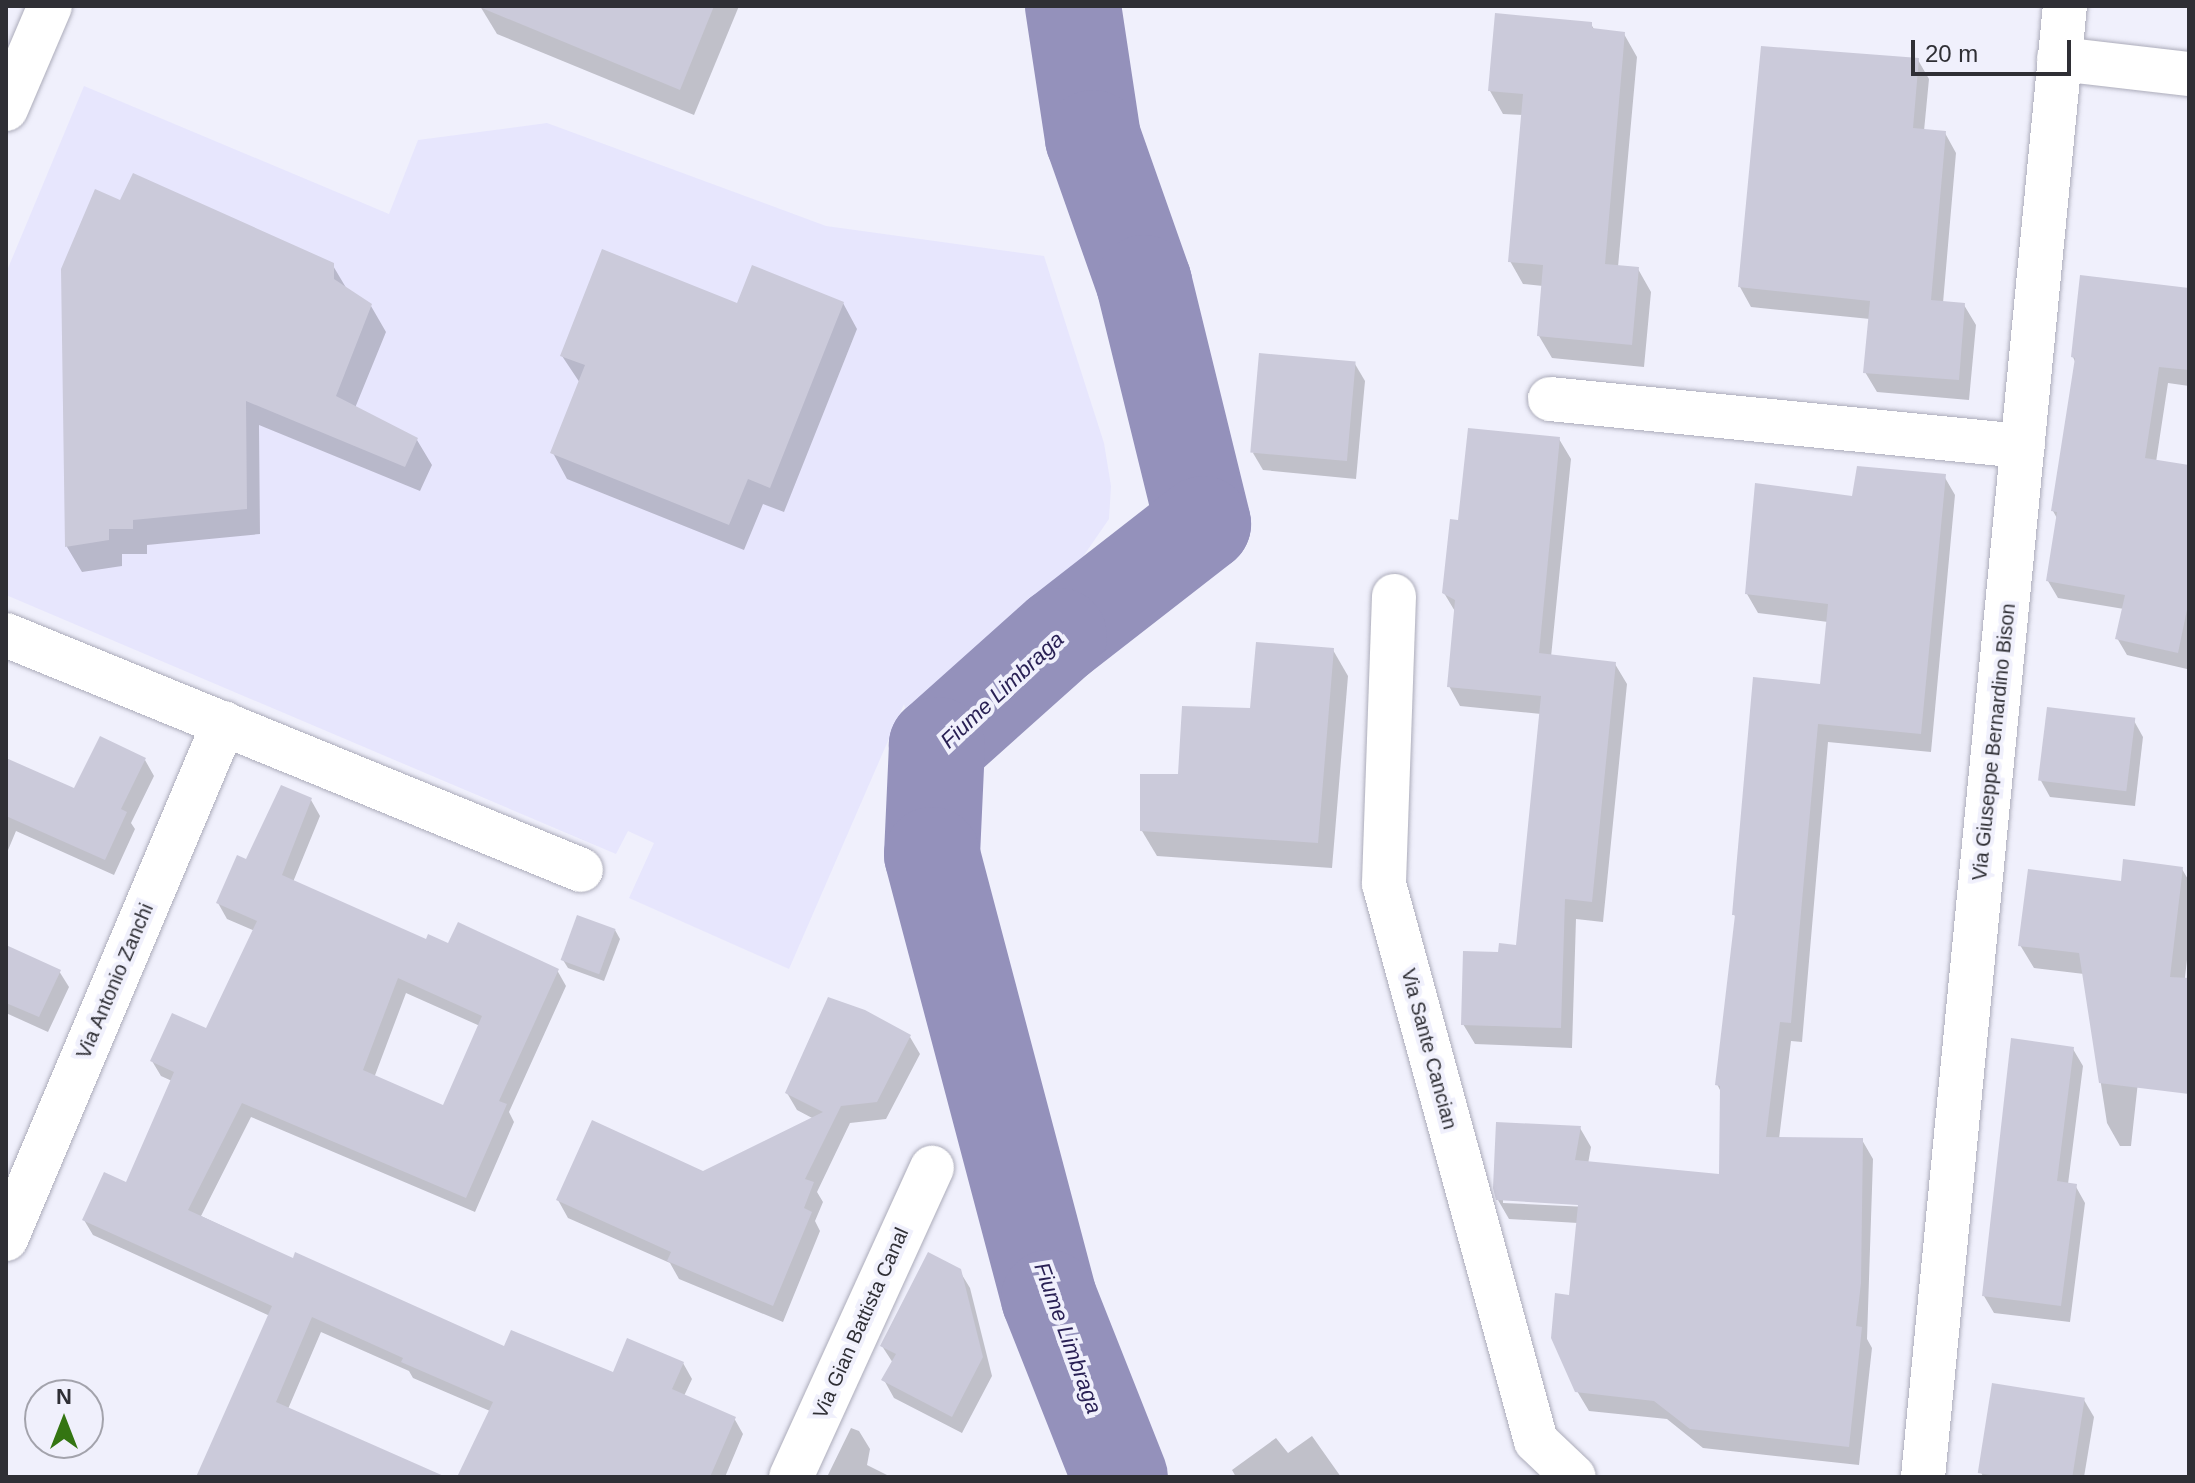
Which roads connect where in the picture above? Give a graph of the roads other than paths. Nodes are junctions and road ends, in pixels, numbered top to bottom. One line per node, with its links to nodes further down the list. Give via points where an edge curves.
1 (50, 6): 5 (street)
2 (2065, 6): 3 (street, Via Giuseppe Bernardino Bison)
3 (2059, 59): 4 (street); 7 (street, Via Giuseppe Bernardino Bison)
4 (2189, 74)
5 (6, 109)
6 (1550, 399): 7 (street)
7 (2023, 446): 16 (street, Via Giuseppe Bernardino Bison)
8 (1394, 596): 15 (street, Via Sante Cancian, via 1384,884 1536,1441)
9 (6, 635): 10 (street)
10 (224, 723): 11 (street); 13 (street, Via Antonio Zanchi)
11 (581, 870)
12 (932, 1168): 14 (street, Via Gian Battista Canal)
13 (6, 1239)
14 (791, 1477)
15 (1574, 1477)
16 (1923, 1477)

